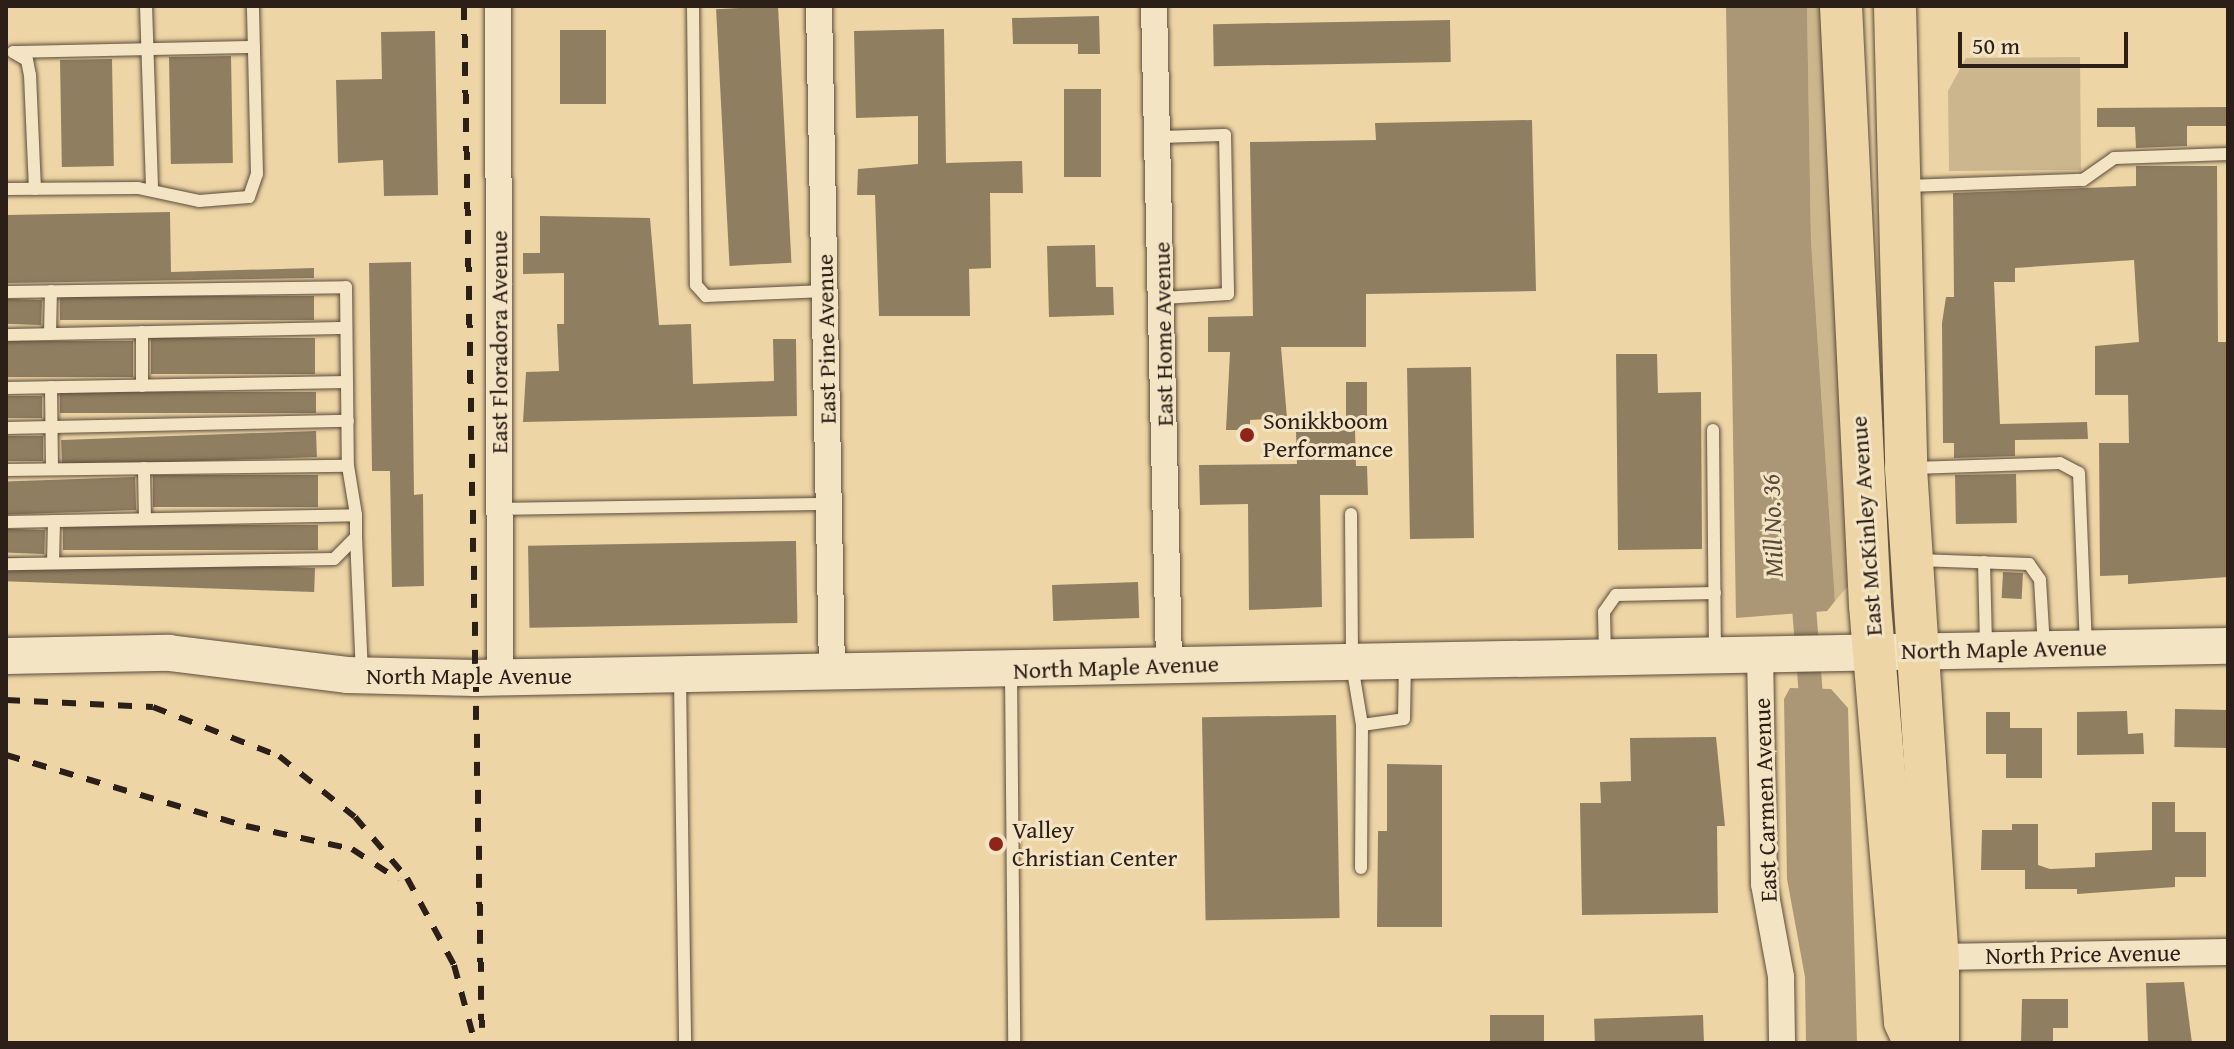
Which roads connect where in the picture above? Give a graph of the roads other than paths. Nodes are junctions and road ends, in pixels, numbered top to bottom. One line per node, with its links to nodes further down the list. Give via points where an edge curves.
1 (146, 6): 10 (lane)
2 (253, 6): 9 (lane)
3 (498, 6): 40 (street, East Floradora Avenue)
4 (693, 6): 18 (lane, via 696,285 706,296)
5 (819, 6): 18 (street, East Pine Avenue)
6 (1154, 6): 12 (street, East Home Avenue)
7 (1841, 6): 57 (main road, East McKinley Avenue)
8 (1895, 6): 14 (main road, East McKinley Avenue)
9 (254, 47): 10 (lane); 17 (lane, via 257,174 249,197 199,201)
10 (148, 49): 11 (lane); 17 (lane)
11 (10, 52): 16 (lane, via 27,60 30,75)
12 (1159, 137): 21 (street, East Home Avenue); 21 (lane, via 1225,135 1228,294)
13 (2228, 154): 14 (lane, via 2114,158 2083,180)
14 (1897, 187): 36 (main road, East McKinley Avenue)
15 (6, 189): 16 (lane)
16 (35, 189): 17 (lane)
17 (152, 189)
18 (826, 290): 39 (street, East Pine Avenue)
19 (51, 291): 20 (lane); 22 (lane, via 346,287); 24 (lane)
20 (6, 292)
21 (1163, 298): 62 (street, East Home Avenue)
22 (346, 328): 23 (lane); 26 (lane)
23 (142, 332): 24 (lane); 27 (lane)
24 (50, 334): 25 (lane)
25 (6, 335)
26 (347, 382): 27 (lane); 30 (lane)
27 (142, 386): 28 (lane)
28 (51, 387): 29 (lane); 31 (lane)
29 (6, 388)
30 (348, 421): 31 (lane); 34 (lane)
31 (52, 427): 32 (lane); 37 (lane)
32 (6, 428)
33 (1713, 430): 51 (lane)
34 (348, 466): 35 (lane); 42 (lane)
35 (144, 468): 37 (lane); 43 (lane)
36 (1906, 468): 47 (main road, East McKinley Avenue); 53 (lane, via 2060,463 2079,473)
37 (52, 469): 38 (lane)
38 (6, 470)
39 (828, 504): 40 (lane); 65 (street, East Pine Avenue)
40 (499, 509): 69 (street, East Floradora Avenue)
41 (1351, 514): 64 (lane)
42 (356, 515): 43 (lane); 46 (lane)
43 (145, 519): 44 (lane)
44 (54, 521): 45 (lane); 49 (lane)
45 (6, 522)
46 (356, 537): 49 (lane, via 334,559); 68 (lane)
47 (1911, 560): 48 (lane); 56 (main road, East McKinley Avenue)
48 (1984, 562): 54 (lane); 55 (lane, via 2034,569)
49 (53, 563): 50 (lane)
50 (6, 564)
51 (1715, 593): 59 (lane); 61 (lane, via 1616,595 1604,612)
52 (2228, 646): 53 (street, North Maple Avenue)
53 (2086, 648): 55 (street, North Maple Avenue)
54 (1986, 649): 55 (street, North Maple Avenue); 56 (street, North Maple Avenue)
55 (2044, 649)
56 (1916, 650): 57 (street, North Maple Avenue); 73 (main road, East McKinley Avenue)
57 (1858, 651): 58 (street, North Maple Avenue); 77 (main road, East McKinley Avenue, via 1905,1022)
58 (1760, 653): 59 (street, North Maple Avenue); 76 (street, East Carmen Avenue, via 1764,884 1781,977)
59 (1715, 654): 61 (street, North Maple Avenue)
60 (6, 656): 68 (street, North Maple Avenue, via 169,653)
61 (1605, 657): 63 (street, North Maple Avenue)
62 (1169, 662): 64 (street, North Maple Avenue); 66 (street, North Maple Avenue)
63 (1405, 664): 64 (street, North Maple Avenue); 70 (lane, via 1404,719)
64 (1352, 665): 70 (lane)
65 (832, 671): 66 (street, North Maple Avenue); 67 (street, North Maple Avenue)
66 (1011, 672): 75 (lane)
67 (680, 674): 69 (street, North Maple Avenue); 74 (lane)
68 (362, 676): 69 (street, North Maple Avenue)
69 (500, 677)
70 (1362, 725): 71 (lane)
71 (1361, 868)
72 (2228, 952): 73 (street, North Price Avenue)
73 (1938, 957): 78 (main road, East McKinley Avenue)
74 (685, 1043)
75 (1014, 1043)
76 (1782, 1043)
77 (1915, 1043)
78 (1938, 1043)

